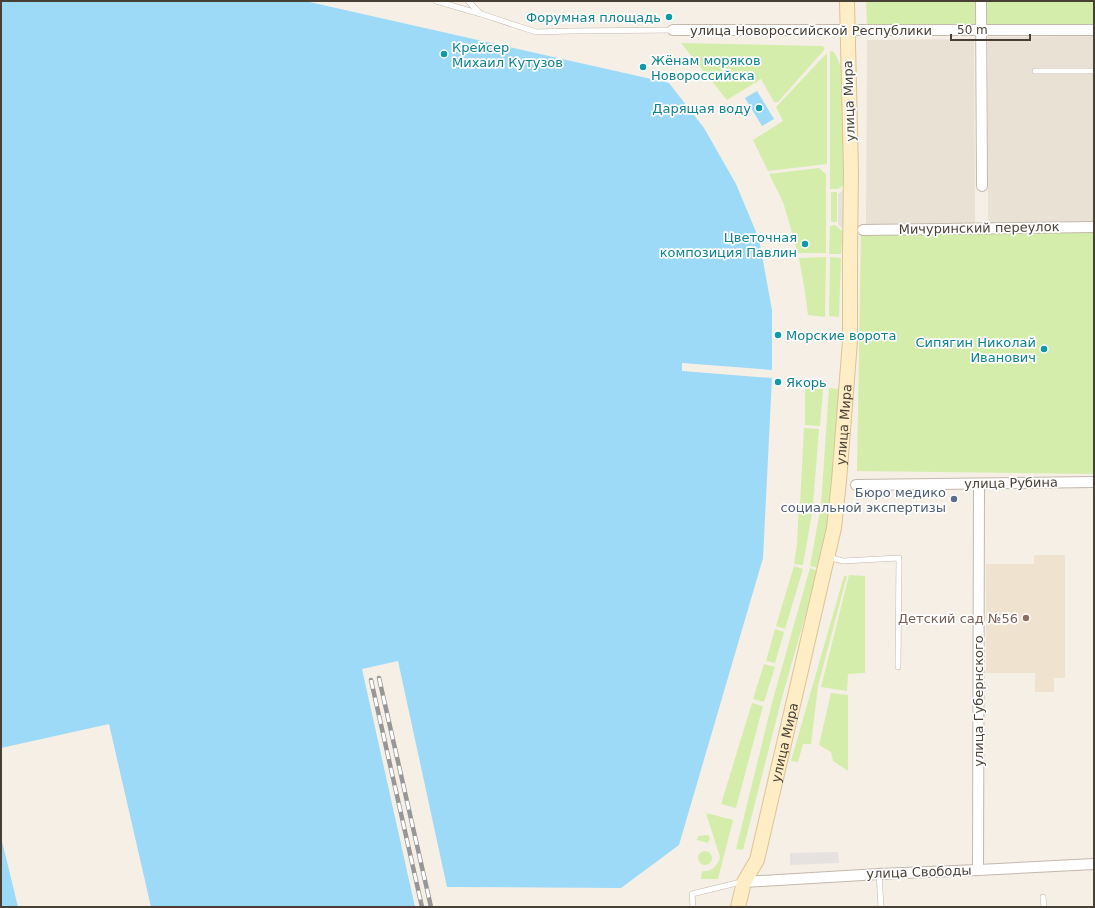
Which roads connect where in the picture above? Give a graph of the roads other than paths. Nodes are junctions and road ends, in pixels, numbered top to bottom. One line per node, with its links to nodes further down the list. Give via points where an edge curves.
1 (436, 1): 5 (lane)
2 (468, 1): 5 (lane)
3 (847, 1): 7 (street, улица Мира)
4 (981, 1): 8 (street)
5 (481, 14): 6 (lane, via 536,32)
6 (673, 30): 7 (street, улица Новороссийской Республики)
7 (847, 30): 8 (street, улица Новороссийской Республики); 18 (street, улица Мира, via 851,172 850,347 834,528)
8 (982, 30): 9 (street, улица Новороссийской Республики); 12 (street)
9 (1094, 30)
10 (1035, 71): 11 (lane)
11 (1094, 71)
12 (982, 186)
13 (1094, 227): 14 (street, Мичуринский переулок)
14 (863, 230)
15 (1094, 482): 16 (street, улица Рубина)
16 (979, 484): 17 (street, улица Рубина); 21 (street, улица Губернского)
17 (856, 486)
18 (827, 557): 19 (lane, via 843,561 898,558); 23 (street, улица Мира, via 757,860)
19 (898, 667)
20 (1094, 864): 21 (street, улица Свободы)
21 (978, 870): 22 (street, улица Свободы)
22 (879, 874): 23 (street, улица Свободы); 27 (lane)
23 (744, 882): 25 (lane, via 692,894); 26 (street, улица Мира)
24 (1043, 898): 28 (lane)
25 (693, 907)
26 (738, 907)
27 (881, 907)
28 (1044, 907)

